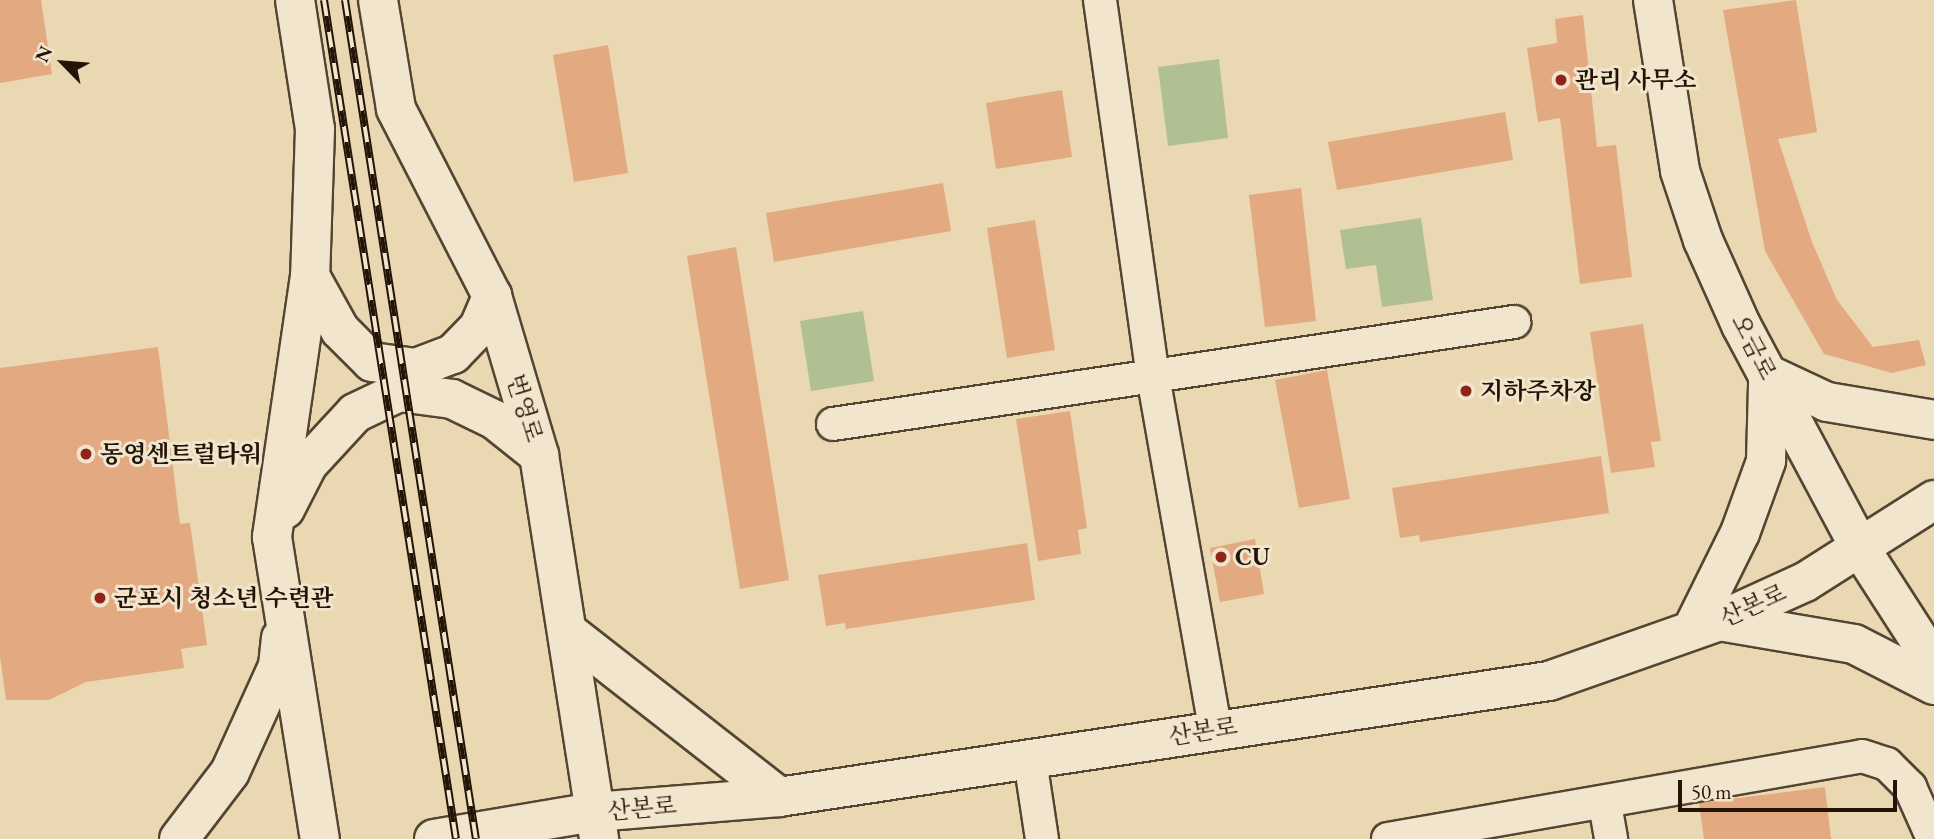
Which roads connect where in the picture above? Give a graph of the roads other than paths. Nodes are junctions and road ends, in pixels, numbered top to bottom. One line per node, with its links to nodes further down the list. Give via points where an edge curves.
1 (295, 0): 5 (street, via 315,128)
2 (379, 0): 6 (street, 번영로, via 396,109)
3 (1100, 0): 9 (street)
4 (1653, 0): 8 (street, 오금로, via 1680,171 1703,240)
5 (310, 276): 6 (street, via 340,330 372,362 416,368 453,354 479,327); 14 (street)
6 (492, 296): 12 (street, 번영로)
7 (1514, 321): 9 (street)
8 (1767, 374): 10 (street, via 1827,401); 15 (street, 오금로); 17 (street, via 1766,461)
9 (1153, 376): 11 (street); 21 (street)
10 (1934, 420)
11 (833, 424)
12 (540, 455): 14 (street, via 495,420 452,399 399,392 355,413 307,464); 18 (street, 번영로)
13 (1934, 500): 15 (street, 산본로)
14 (272, 537): 16 (street)
15 (1860, 548): 17 (street, 산본로, via 1805,582); 19 (street, 오금로)
16 (284, 615): 26 (street, via 278,666 258,715 230,772); 27 (street)
17 (1705, 626): 20 (street, via 1854,643); 21 (street, 산본로, via 1549,681)
18 (568, 632): 23 (street); 25 (street, 번영로)
19 (1934, 663)
20 (1934, 685)
21 (1215, 728): 22 (street, 산본로)
22 (1030, 760): 23 (street, 산본로); 29 (street)
23 (779, 797): 25 (street, 산본로)
24 (1605, 804): 30 (street); 31 (street); 32 (street, via 1862,756 1887,764 1910,787)
25 (596, 826): 28 (street, 산본로)
26 (178, 839)
27 (320, 839)
28 (434, 839)
29 (1042, 839)
30 (1388, 839)
31 (1611, 839)
32 (1933, 839)

